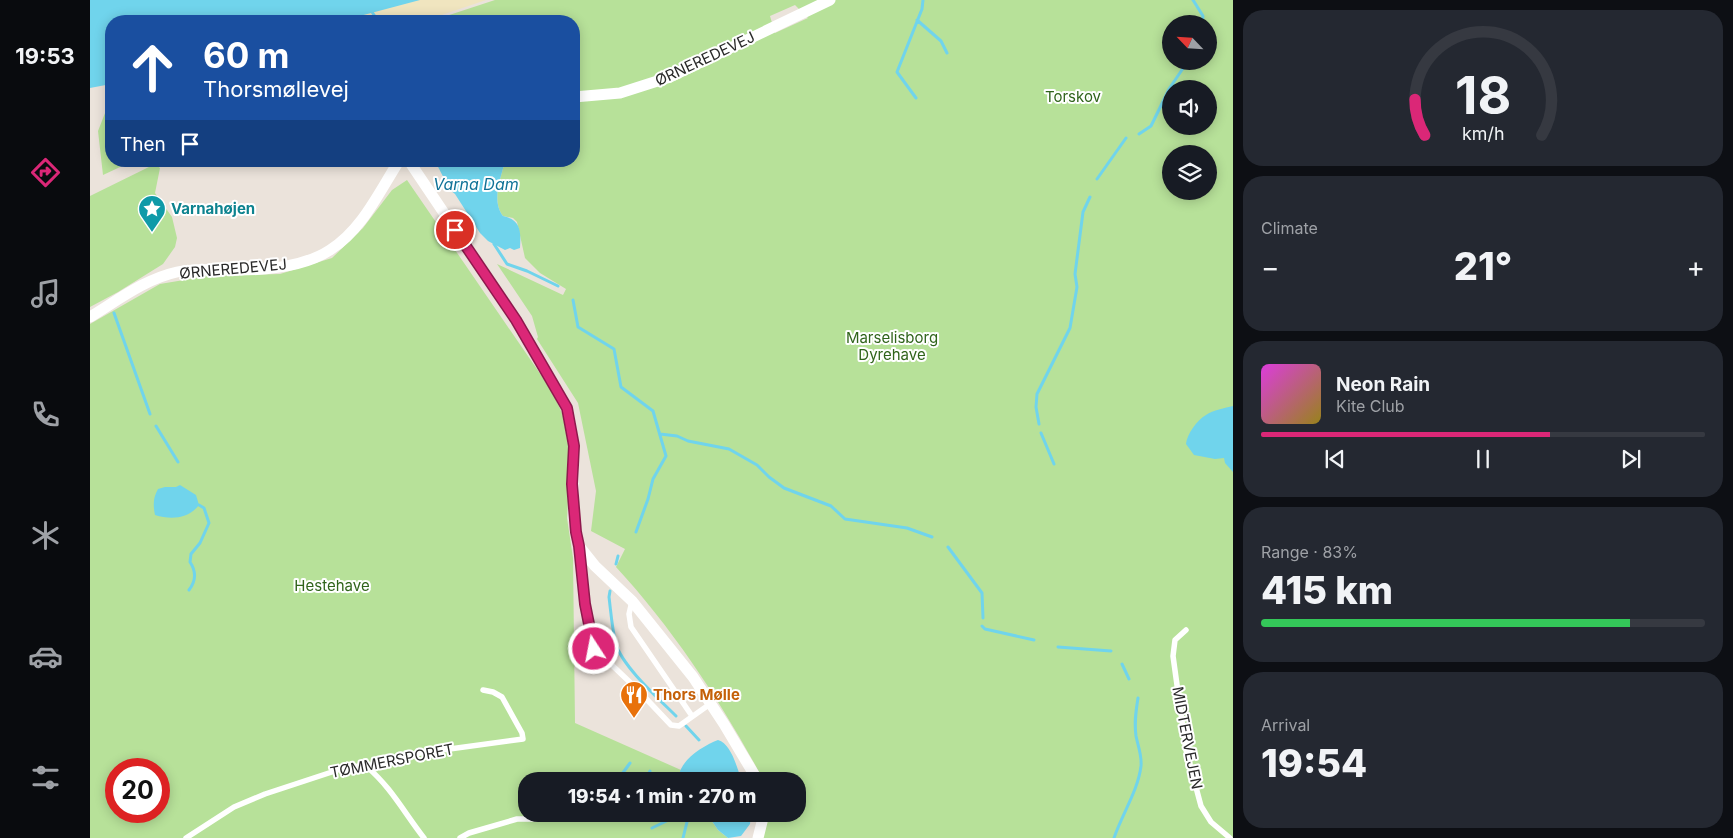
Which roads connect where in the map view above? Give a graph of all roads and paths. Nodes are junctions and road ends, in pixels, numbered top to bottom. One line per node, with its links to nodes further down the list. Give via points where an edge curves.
1 (830, 0): 2 (street, ØRNEREDEVEJ, via 658,82 620,93)
2 (580, 96)
3 (395, 167): 5 (street, ØRNEREDEVEJ, via 352,233 330,251 310,260 275,268 176,272 145,284)
4 (413, 167): 6 (street, via 516,320 567,408 574,446 572,484)
5 (90, 317)
6 (579, 546): 7 (street); 11 (lane, via 594,649 671,725 679,726)
7 (632, 601): 10 (street); 11 (lane, via 631,627)
8 (1186, 630): 20 (lane, MIDTERVEJEN, via 1175,640 1173,656 1186,750 1201,806 1211,822)
9 (483, 690): 12 (lane, TØMMERSPORET, via 502,697 523,738 413,754)
10 (710, 704): 11 (lane); 13 (street)
11 (692, 716)
12 (367, 767): 16 (lane, TØMMERSPORET, via 344,768 265,794 234,808); 17 (lane, via 396,799)
13 (752, 772)
14 (518, 819): 18 (lane)
15 (762, 822): 19 (street)
16 (186, 838)
17 (424, 838)
18 (460, 838)
19 (758, 838)
20 (1230, 838)

